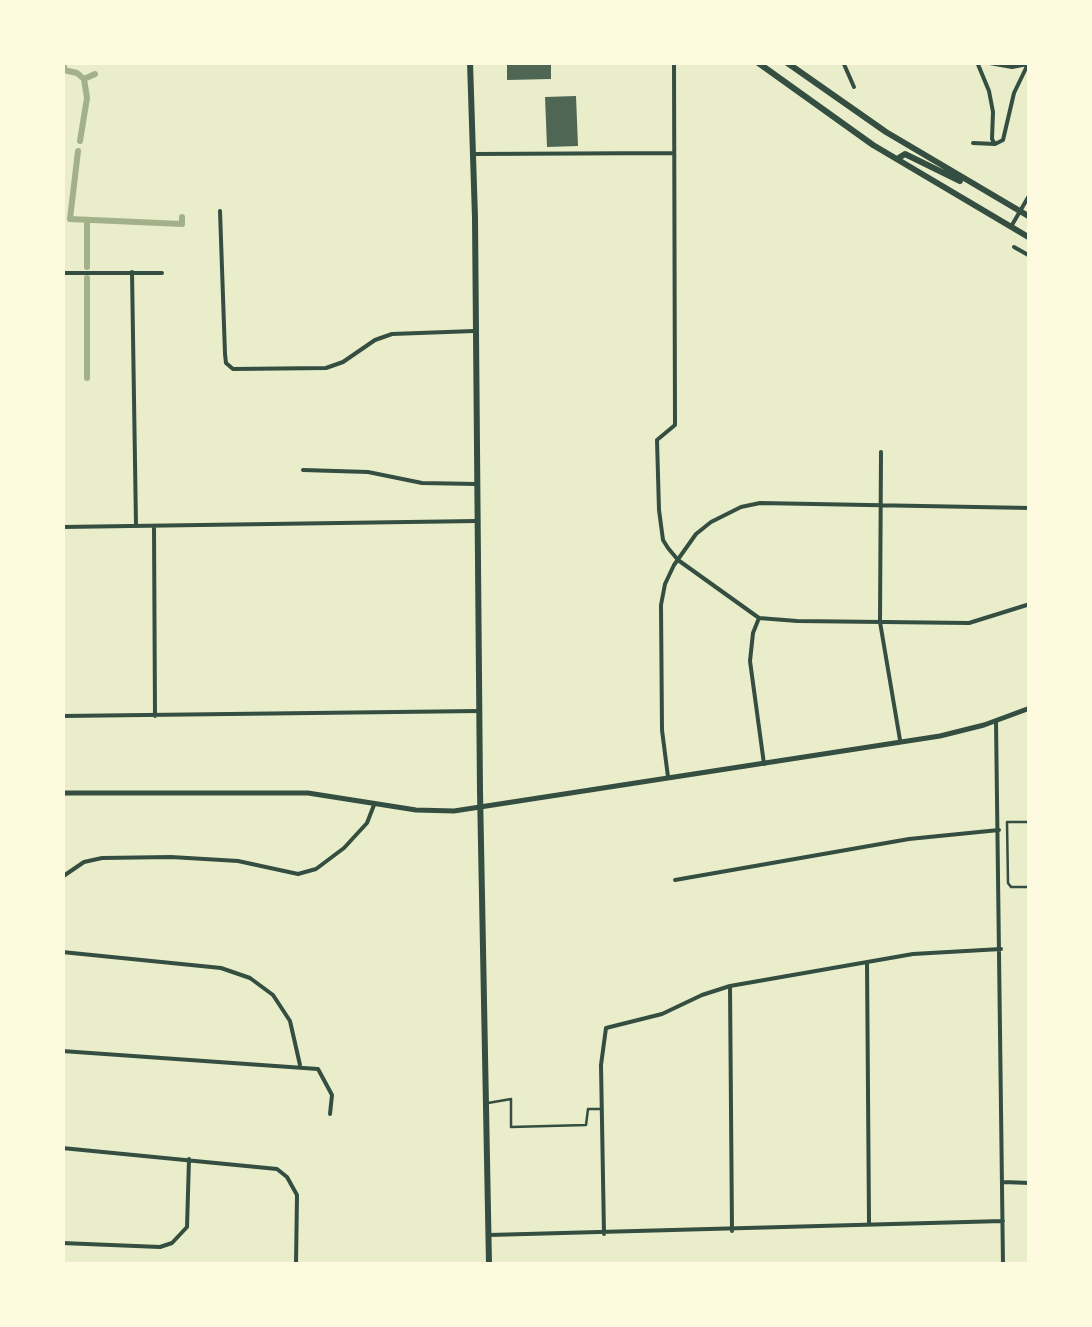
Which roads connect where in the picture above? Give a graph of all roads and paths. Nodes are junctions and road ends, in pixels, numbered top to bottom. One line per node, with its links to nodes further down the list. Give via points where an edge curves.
1 (470, 62): 13 (main road)
2 (674, 62): 12 (street)
3 (757, 62): 14 (main road)
4 (786, 62): 15 (main road)
5 (843, 62): 9 (street)
6 (977, 62): 11 (street, via 989,91)
7 (984, 62): 8 (street)
8 (1028, 63): 11 (street, via 1003,140)
9 (854, 87)
10 (972, 143): 11 (street)
11 (996, 144)
12 (674, 152): 13 (street); 37 (street, via 675,425 657,440 661,531)
13 (473, 154): 27 (main road)
14 (897, 160): 15 (main road, via 906,154); 20 (main road)
15 (980, 188): 18 (main road)
16 (1030, 194): 18 (street)
17 (220, 211): 27 (street, via 225,354 233,369 326,368 392,334)
18 (1020, 212): 19 (main road); 20 (street)
19 (1030, 217)
20 (1011, 227): 21 (main road)
21 (1030, 238)
22 (1014, 247): 23 (street)
23 (1030, 256)
24 (132, 272): 25 (street); 26 (street); 34 (street)
25 (162, 273)
26 (62, 274)
27 (474, 331): 30 (main road)
28 (881, 452): 31 (street)
29 (303, 470): 30 (street)
30 (476, 484): 33 (main road)
31 (881, 507): 32 (street); 37 (street, via 741,507 710,522); 40 (street)
32 (1030, 508)
33 (478, 521): 35 (street); 42 (main road)
34 (136, 525): 35 (street); 36 (street)
35 (154, 525): 44 (street)
36 (62, 526)
37 (678, 560): 39 (street); 48 (street, via 662,604)
38 (1030, 604): 40 (street, via 969,622)
39 (760, 618): 40 (street); 47 (street, via 750,661)
40 (880, 622): 46 (street)
41 (1030, 708): 45 (street)
42 (480, 711): 44 (street); 51 (main road)
43 (62, 716): 44 (street)
44 (155, 716)
45 (996, 721): 46 (street); 53 (street)
46 (900, 741): 47 (street)
47 (764, 764): 48 (street)
48 (668, 778): 51 (street)
49 (62, 793): 50 (street, via 308,793)
50 (375, 803): 51 (street, via 430,811); 54 (street, via 368,822 316,870 298,874 238,861 102,858)
51 (480, 808): 63 (main road)
52 (1030, 822): 56 (path, via 1007,822 1008,882)
53 (999, 830): 55 (street); 57 (street)
54 (62, 876)
55 (674, 880)
56 (1030, 887)
57 (1001, 948): 59 (street); 68 (street)
58 (62, 952): 62 (street, via 221,968 250,978 274,995 290,1021)
59 (867, 962): 60 (street); 71 (street)
60 (730, 986): 64 (street, via 606,1028); 72 (street)
61 (62, 1051): 62 (street)
62 (300, 1066): 65 (street, via 318,1069 327,1081)
63 (486, 1103): 64 (lane, via 511,1099 511,1127 586,1125 588,1109); 74 (main road)
64 (601, 1108): 73 (street)
65 (330, 1114)
66 (62, 1148): 67 (street)
67 (189, 1160): 75 (street, via 187,1227 172,1243); 76 (street, via 266,1166 287,1177 297,1195)
68 (1003, 1182): 69 (street); 70 (street)
69 (1030, 1183)
70 (1003, 1221): 71 (street); 78 (street)
71 (869, 1224): 72 (street)
72 (732, 1231): 73 (street)
73 (604, 1234): 74 (street)
74 (489, 1235): 77 (main road)
75 (62, 1244)
76 (296, 1264)
77 (489, 1264)
78 (1003, 1264)

